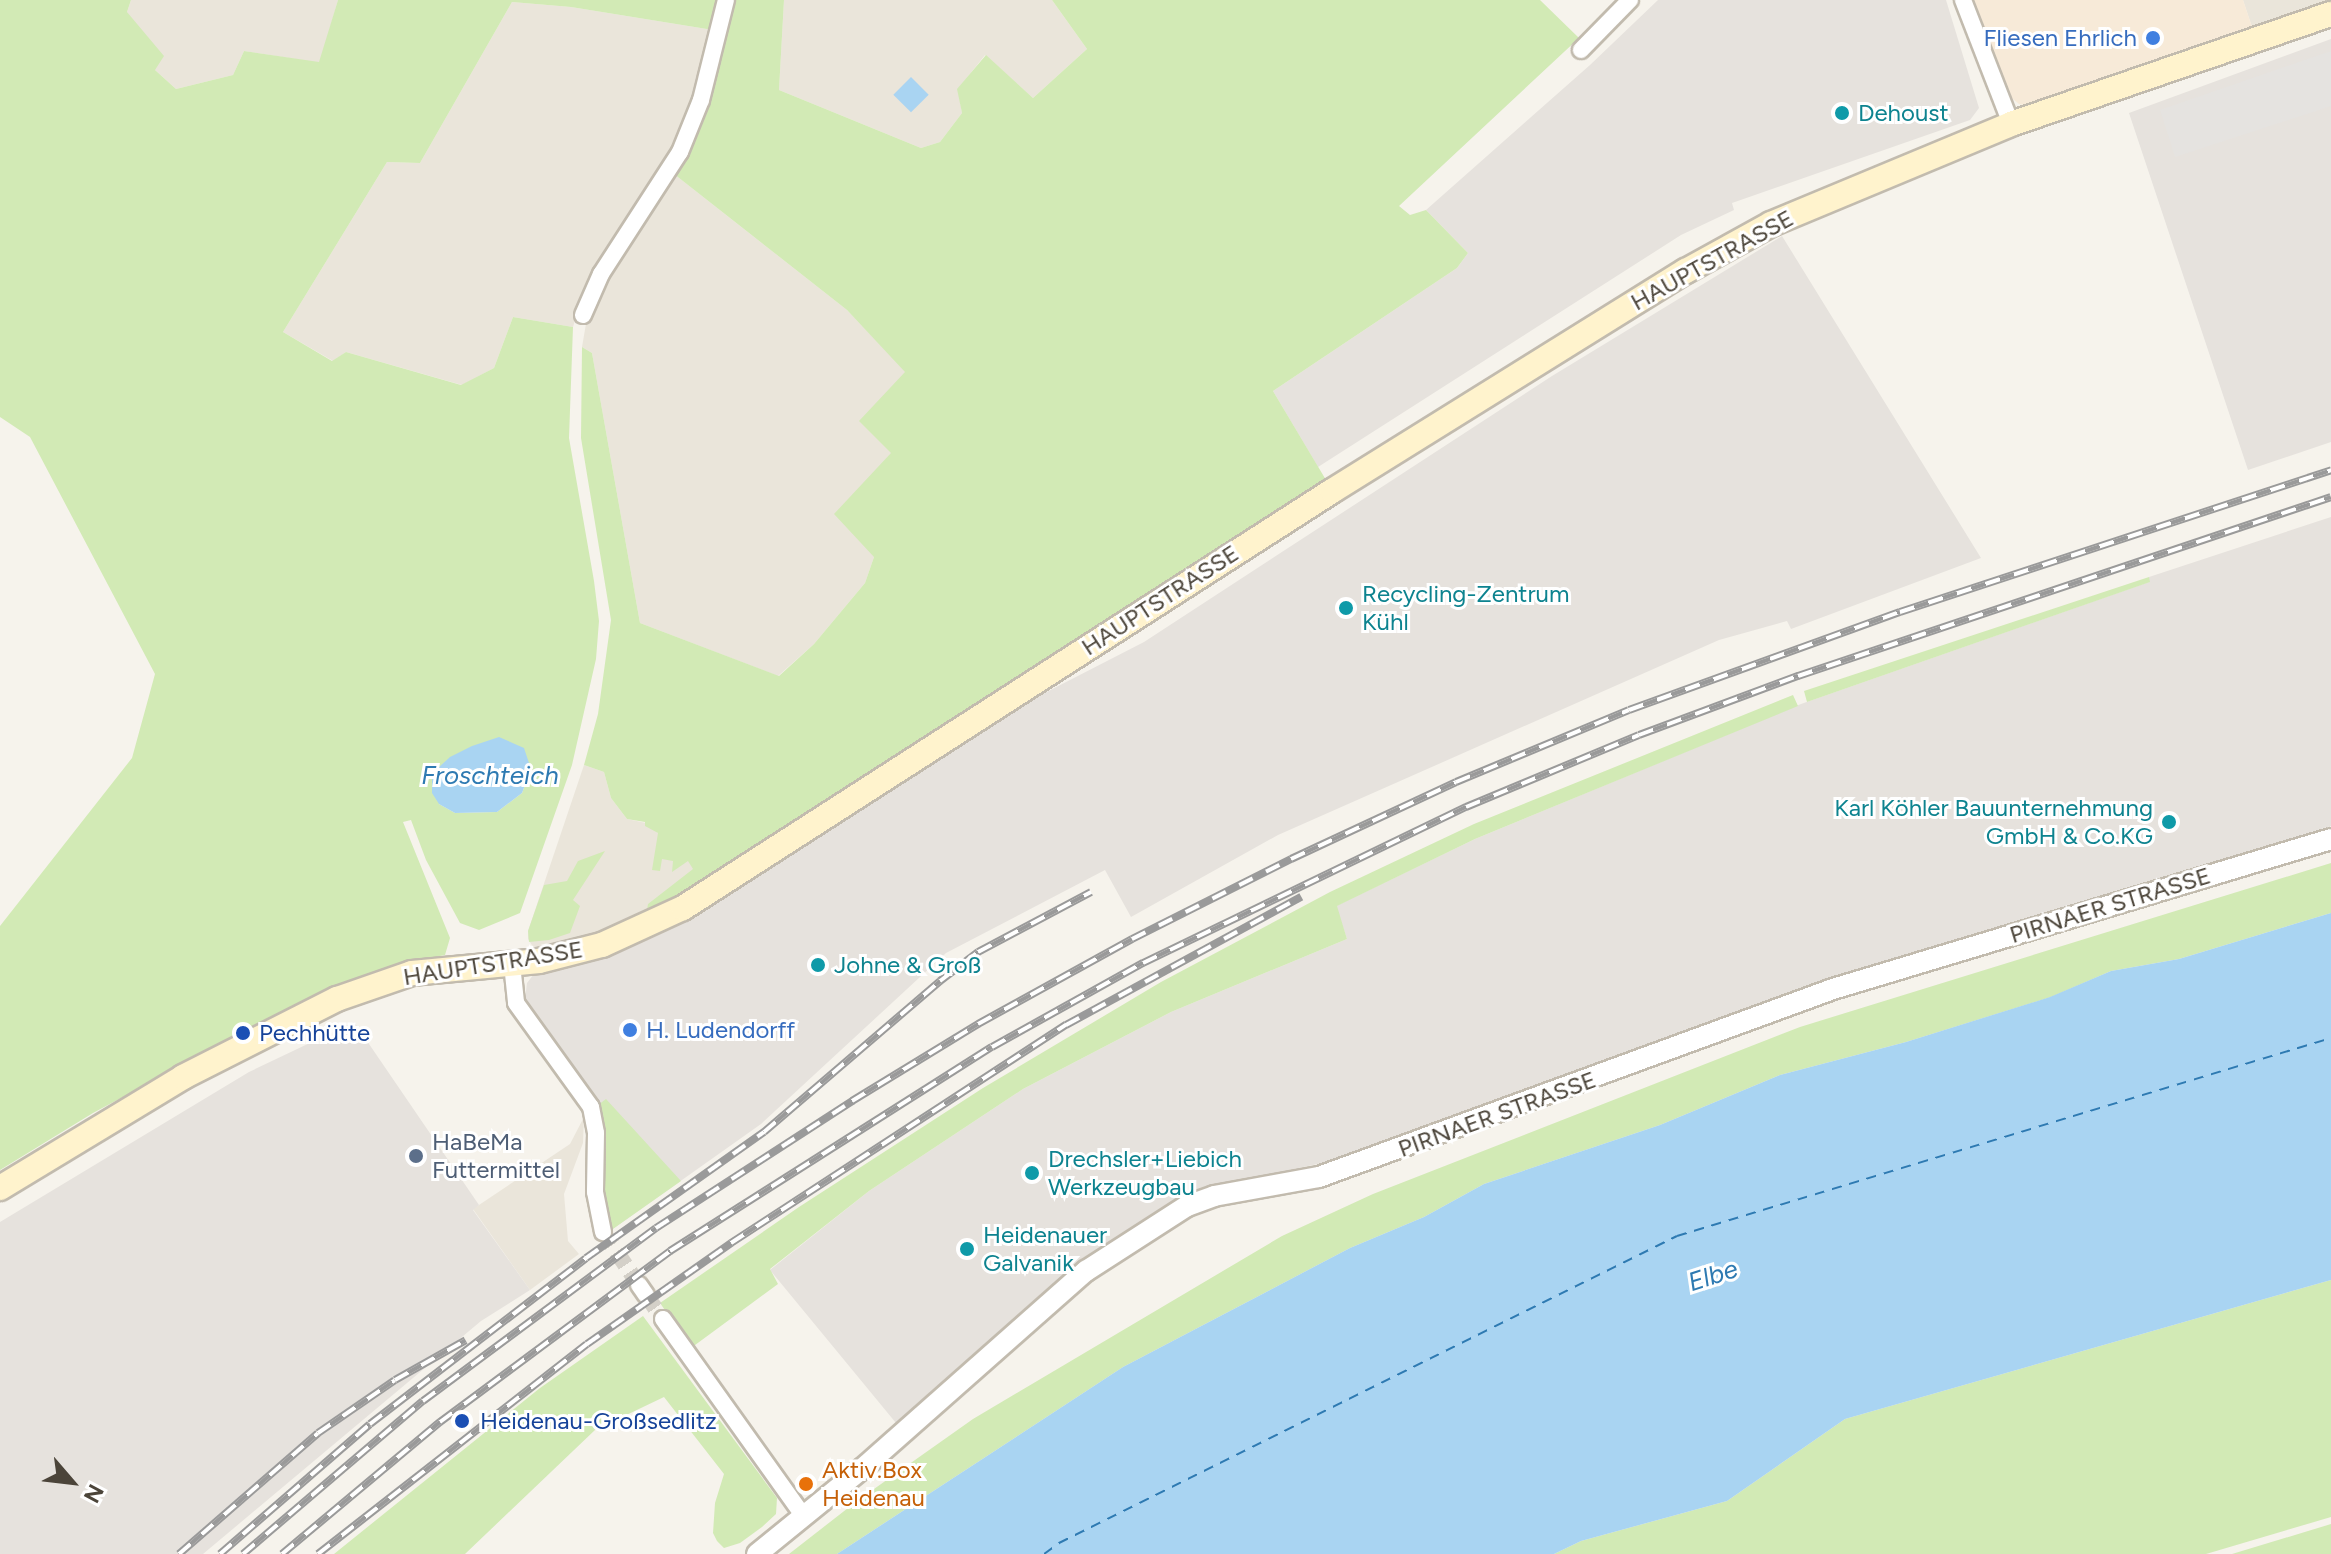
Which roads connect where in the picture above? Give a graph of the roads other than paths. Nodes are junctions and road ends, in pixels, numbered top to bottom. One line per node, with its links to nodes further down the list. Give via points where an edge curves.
1 (726, 0): 7 (street, via 701,100 680,152 601,274)
2 (1630, 0): 5 (street)
3 (1963, 0): 6 (street)
4 (2331, 14): 6 (main road, HAUPTSTRASSE)
5 (1581, 50)
6 (2011, 124): 9 (main road, HAUPTSTRASSE, via 1837,194 1686,271 1112,630 683,908 602,945)
7 (583, 315)
8 (2331, 839): 13 (street, PIRNAER STRASSE, via 1833,989 1319,1177 1187,1206 1086,1271)
9 (512, 964): 10 (main road, HAUPTSTRASSE, via 412,973 337,999 183,1077); 11 (street, via 516,1003 591,1107 595,1192)
10 (0, 1188)
11 (603, 1232)
12 (663, 1319): 13 (street)
13 (804, 1517): 14 (street, PIRNAER STRASSE)
14 (757, 1554)

